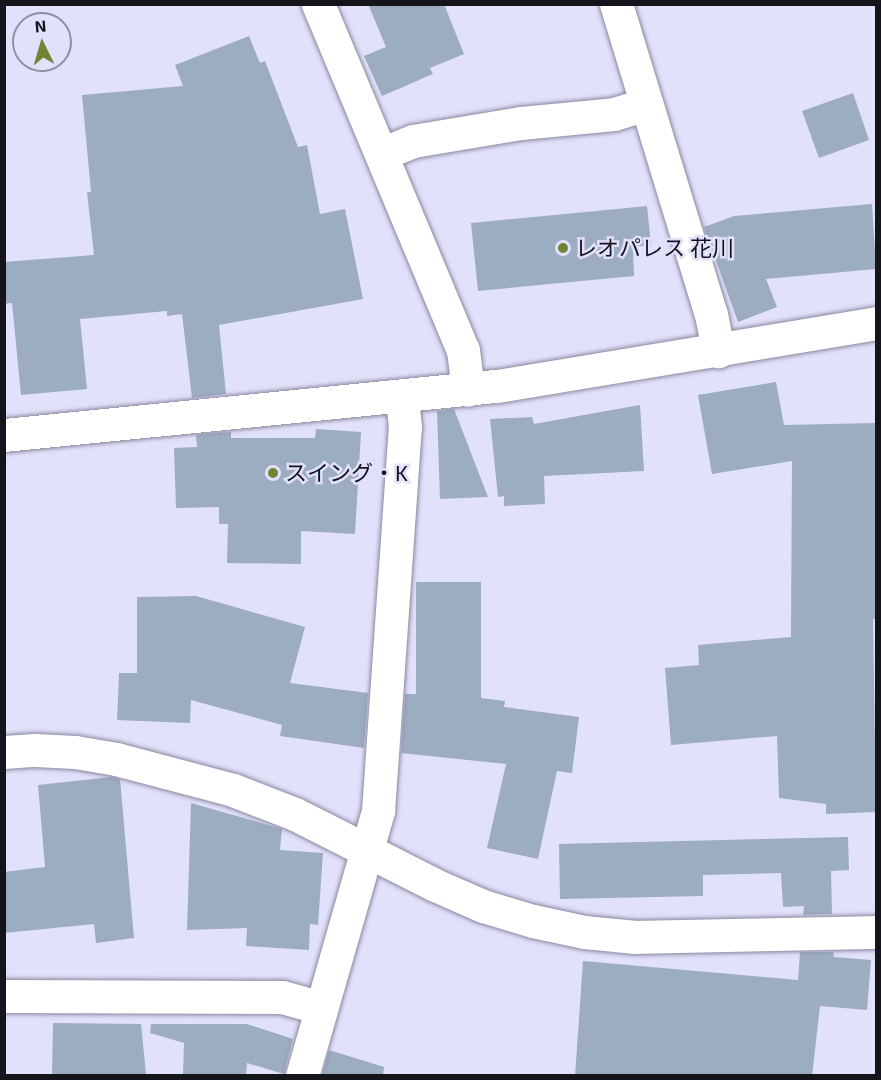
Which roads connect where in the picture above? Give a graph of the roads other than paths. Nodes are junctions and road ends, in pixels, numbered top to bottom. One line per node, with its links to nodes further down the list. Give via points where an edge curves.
1 (318, 4): 4 (street)
2 (616, 4): 3 (street)
3 (647, 104): 4 (street, via 614,114 521,123 413,141); 6 (street, via 711,314)
4 (381, 154): 7 (street, via 463,350)
5 (876, 323): 6 (street)
6 (718, 351): 7 (street)
7 (468, 390): 8 (street)
8 (402, 397): 9 (street); 11 (street, via 405,427 378,811)
9 (4, 435)
10 (4, 752): 11 (street, via 75,752 233,790 295,814)
11 (367, 850): 12 (street, via 483,906 584,932 636,937); 14 (street)
12 (876, 932)
13 (4, 996): 14 (street, via 282,997)
14 (322, 1008): 15 (street)
15 (302, 1076)

